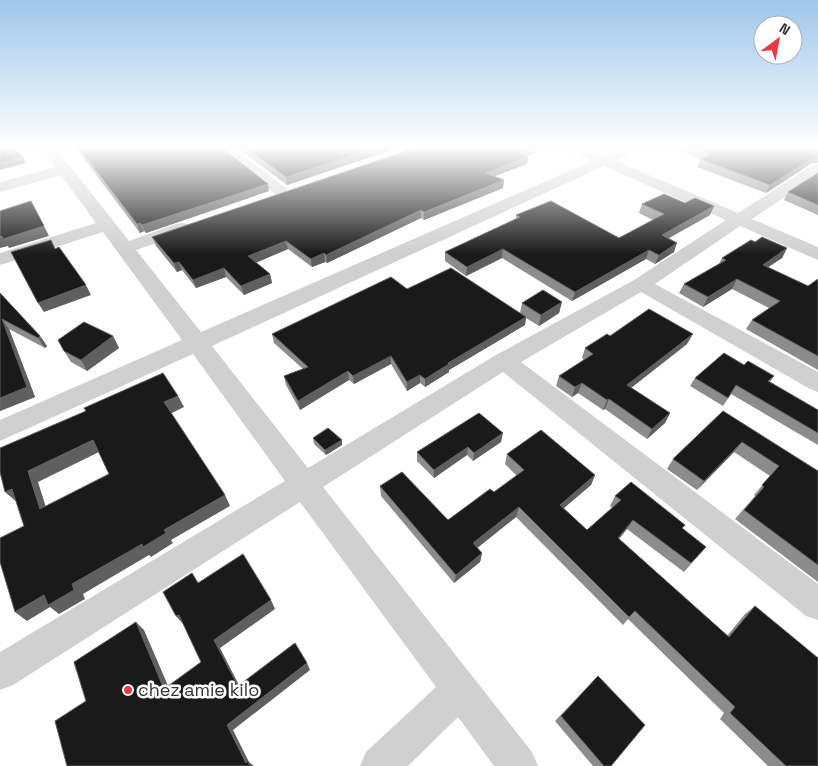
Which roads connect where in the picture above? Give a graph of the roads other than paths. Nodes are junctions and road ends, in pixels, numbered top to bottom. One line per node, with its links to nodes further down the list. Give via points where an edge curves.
1 (15, 183): 7 (street)
2 (75, 183): 13 (street)
3 (271, 183): 9 (street)
4 (543, 183): 19 (street)
5 (667, 183): 11 (street)
6 (796, 183): 11 (street)
7 (0, 187)
8 (302, 187): 9 (street)
9 (284, 193): 10 (street)
10 (265, 200)
11 (745, 217): 14 (street); 16 (street); 18 (street)
12 (200, 222): 15 (street)
13 (107, 225): 15 (street); 17 (street)
14 (818, 242)
15 (125, 248): 19 (street)
16 (818, 254)
17 (0, 258)
18 (641, 284): 20 (street); 21 (street)
19 (196, 342): 22 (street); 23 (street)
20 (504, 361): 23 (street); 24 (street)
21 (818, 383)
22 (0, 431)
23 (305, 484): 25 (street); 26 (street)
24 (818, 604)
25 (0, 672)
26 (460, 689): 27 (street); 28 (street)
27 (380, 766)
28 (518, 766)

